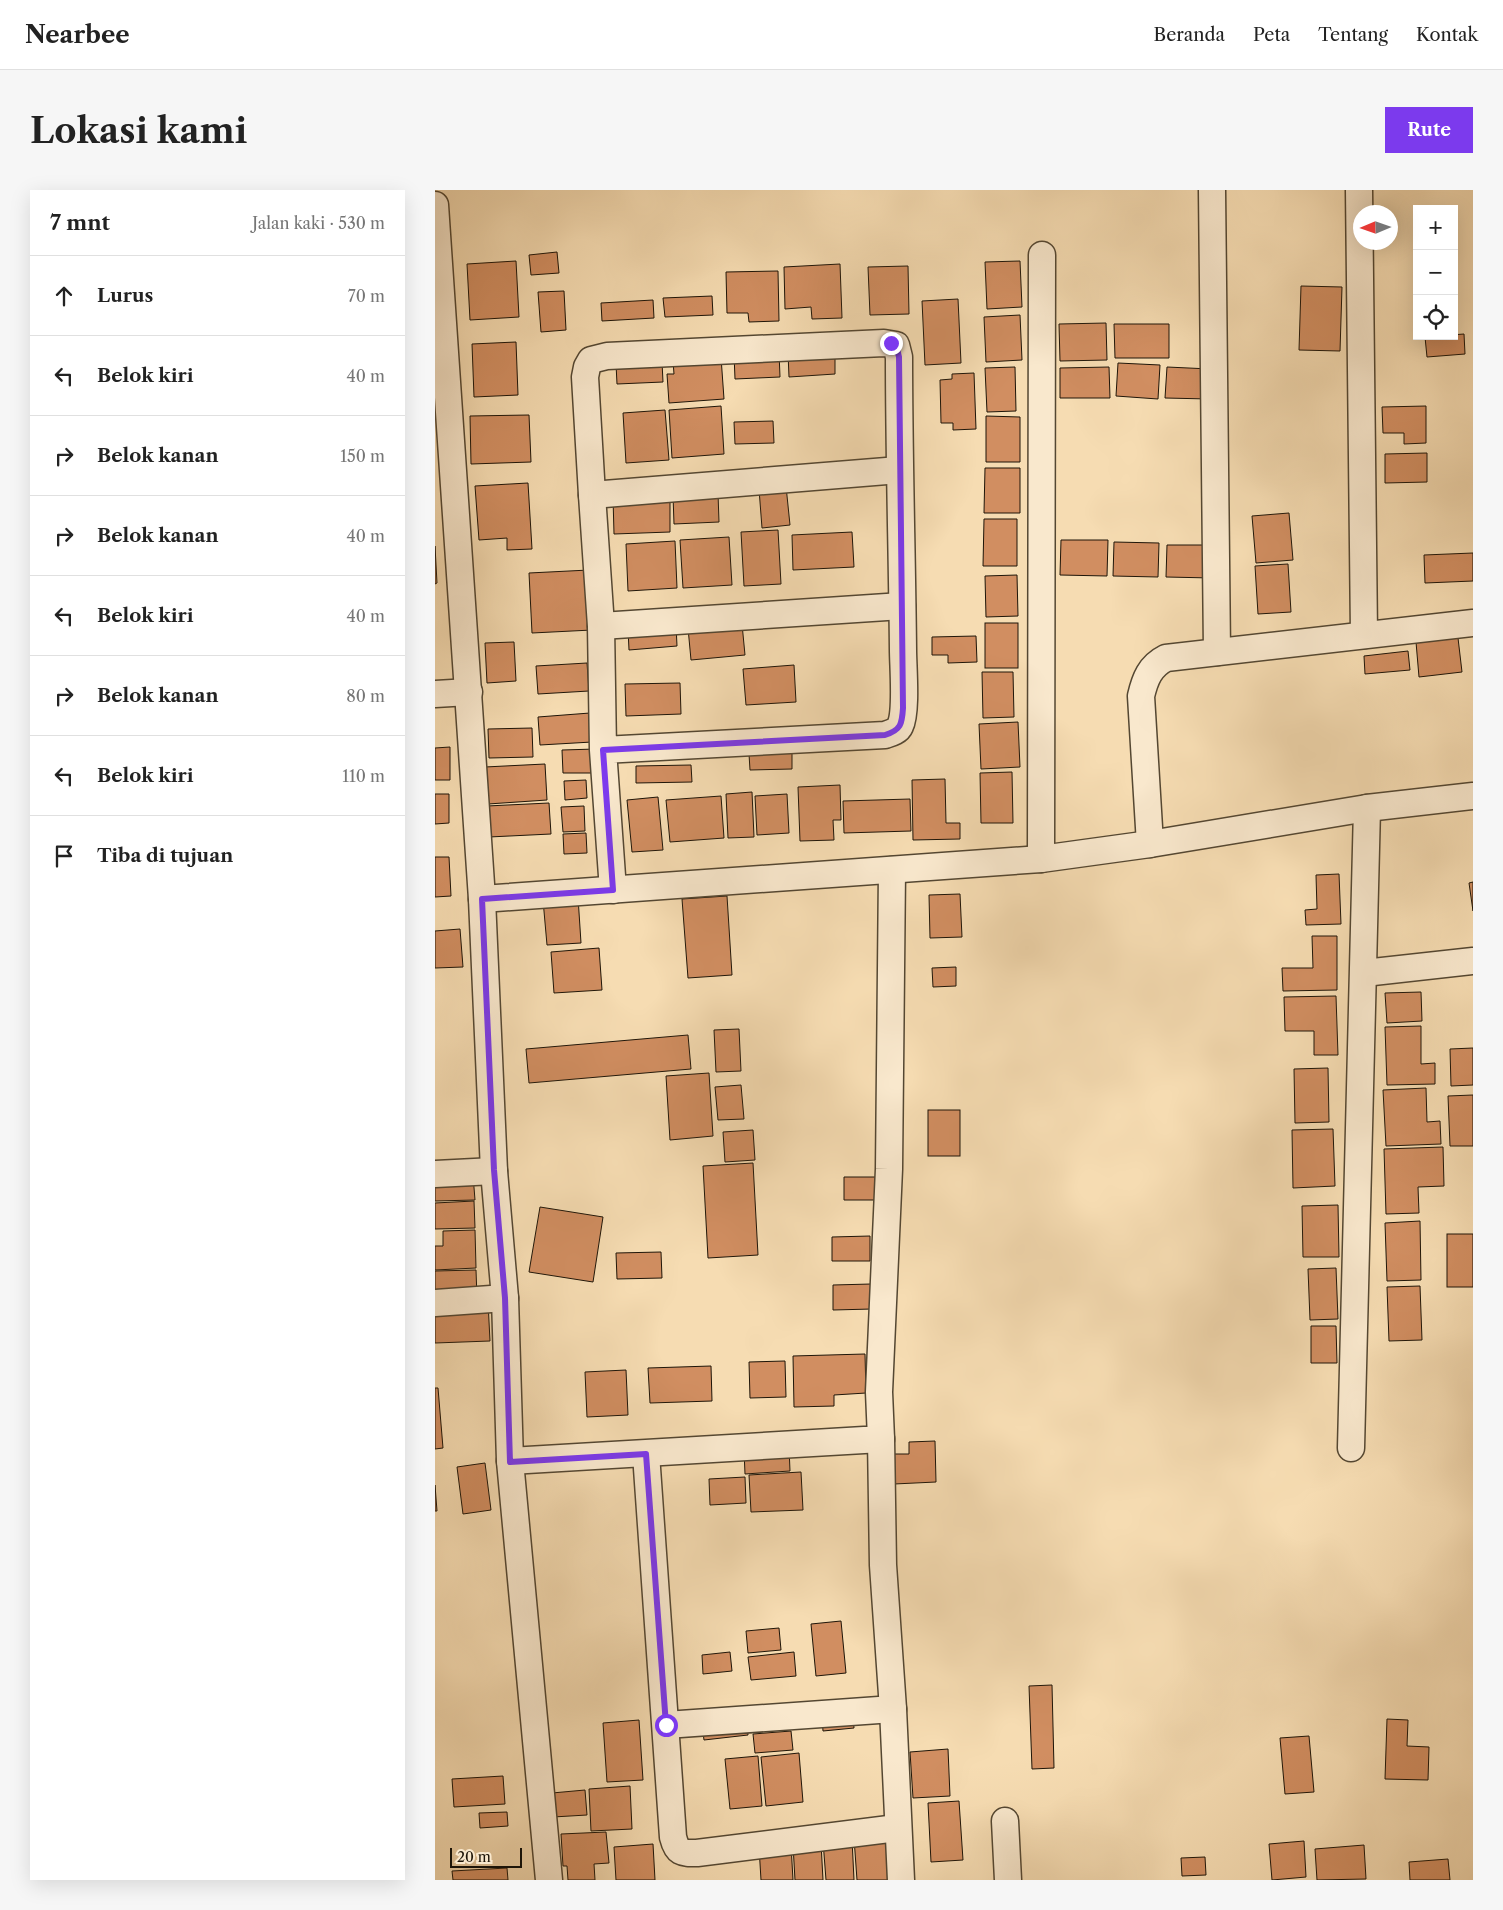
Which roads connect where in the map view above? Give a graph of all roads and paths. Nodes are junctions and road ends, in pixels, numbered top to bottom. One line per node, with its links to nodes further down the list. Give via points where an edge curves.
1 (1212, 190): 12 (street)
2 (1359, 190): 11 (street)
3 (435, 205): 4 (street)
4 (435, 233): 13 (street)
5 (1042, 254): 19 (street)
6 (899, 470): 7 (street); 7 (street, via 899,357 896,345 891,343 607,356 591,360 585,377); 8 (street)
7 (591, 495): 10 (street)
8 (903, 606): 10 (street); 15 (street, via 903,708 900,726 893,732)
9 (1473, 623): 11 (street)
10 (601, 626): 15 (street)
11 (1364, 635): 12 (street)
12 (1217, 652): 18 (street, via 1166,658 1157,663 1144,682 1141,696)
13 (469, 692): 14 (street); 22 (street)
14 (435, 694)
15 (603, 750): 21 (street)
16 (1473, 796): 17 (street)
17 (1367, 808): 18 (street); 24 (street)
18 (1150, 844): 19 (street)
19 (1041, 859): 20 (street)
20 (892, 870): 21 (street); 29 (street, via 889,1169 879,1392)
21 (613, 890): 22 (street)
22 (482, 899): 25 (street)
23 (1473, 962): 24 (street)
24 (1364, 973): 30 (street)
25 (494, 1170): 26 (street); 27 (street)
26 (435, 1174)
27 (505, 1298): 28 (street); 32 (street)
28 (435, 1303)
29 (881, 1439): 31 (street); 33 (street, via 883,1565)
30 (1351, 1448)
31 (646, 1454): 32 (street); 34 (street)
32 (510, 1462): 37 (street)
33 (893, 1709): 34 (street); 36 (street)
34 (666, 1725): 36 (street, via 673,1837 676,1848 684,1853)
35 (1005, 1821): 39 (street)
36 (897, 1828): 38 (street)
37 (549, 1880)
38 (901, 1880)
39 (1008, 1880)

